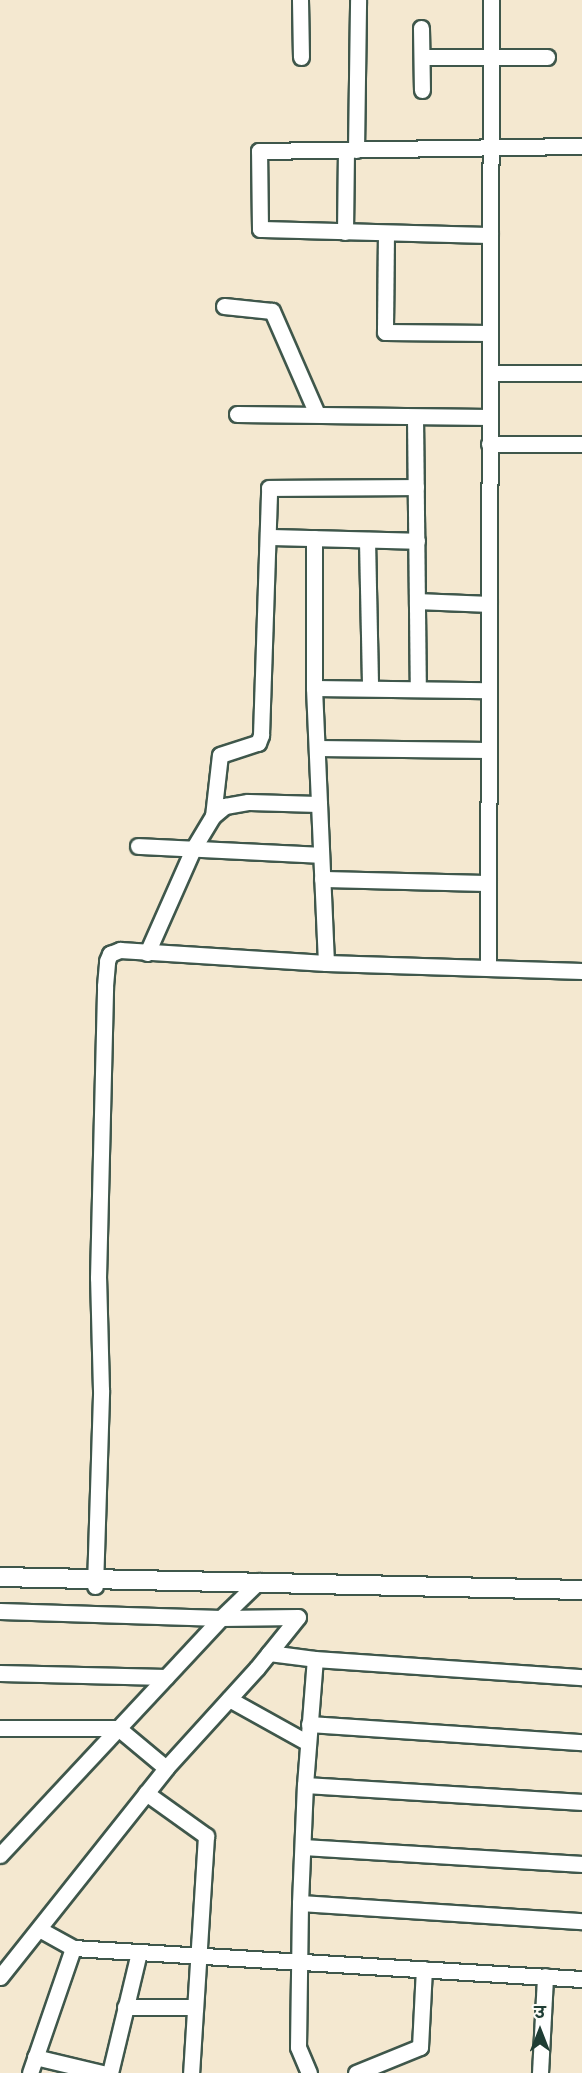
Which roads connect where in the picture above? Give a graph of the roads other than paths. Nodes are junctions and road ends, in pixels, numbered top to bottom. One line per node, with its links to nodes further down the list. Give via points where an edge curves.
1 (300, 0): 5 (street)
2 (358, 0): 12 (street)
3 (491, 0): 8 (street)
4 (421, 28): 6 (street)
5 (301, 57)
6 (422, 57): 8 (street); 9 (street)
7 (547, 57): 8 (street)
8 (491, 58): 11 (street)
9 (422, 90)
10 (582, 146): 11 (street)
11 (490, 147): 12 (street); 15 (street)
12 (351, 150): 13 (street); 13 (street, via 259,151 260,229)
13 (345, 232): 14 (street)
14 (386, 233): 15 (street); 17 (street, via 385,332)
15 (490, 235): 17 (street)
16 (224, 306): 21 (street, via 272,311)
17 (490, 333): 18 (street)
18 (490, 373): 19 (street); 23 (street)
19 (582, 373)
20 (237, 414): 21 (street)
21 (317, 414): 22 (street)
22 (415, 417): 23 (street); 26 (street)
23 (489, 417): 24 (street)
24 (489, 444): 25 (street); 32 (street)
25 (582, 444)
26 (416, 487): 27 (street, via 269,488); 30 (street)
27 (269, 537): 28 (street); 40 (street, via 261,735 258,743 220,755)
28 (314, 538): 29 (street); 33 (street)
29 (367, 540): 30 (street); 34 (street)
30 (417, 541): 31 (street)
31 (417, 601): 32 (street); 35 (street)
32 (489, 604): 36 (street)
33 (314, 688): 34 (street); 37 (street)
34 (370, 688): 35 (street)
35 (418, 689): 36 (street)
36 (488, 690): 38 (street)
37 (317, 748): 38 (street); 39 (street)
38 (488, 750): 45 (street)
39 (319, 804): 40 (street, via 248,802 225,806); 43 (street)
40 (213, 816): 42 (street)
41 (138, 846): 42 (street)
42 (193, 849): 43 (street); 46 (street)
43 (321, 855): 44 (street)
44 (322, 879): 45 (street); 47 (street)
45 (488, 883): 48 (street)
46 (147, 953): 47 (street); 51 (street, via 120,950 110,954 107,961)
47 (326, 963): 48 (street)
48 (488, 967): 49 (street)
49 (582, 971)
50 (0, 1577): 51 (main road)
51 (95, 1583): 52 (main road); 53 (main road)
52 (0, 1584)
53 (256, 1585): 54 (main road); 55 (main road); 57 (street)
54 (582, 1590)
55 (582, 1596)
56 (0, 1611): 57 (street)
57 (221, 1618): 58 (street, via 298,1617); 61 (street)
58 (269, 1653): 59 (street); 63 (street)
59 (315, 1659): 62 (street); 64 (street)
60 (0, 1673): 61 (street)
61 (166, 1677): 66 (street)
62 (582, 1677)
63 (229, 1699): 68 (street); 69 (street)
64 (309, 1724): 67 (street); 68 (street)
65 (0, 1728): 66 (street)
66 (118, 1728): 69 (street); 74 (street)
67 (582, 1742)
68 (308, 1743): 70 (street)
69 (166, 1768): 71 (street)
70 (305, 1785): 72 (street); 73 (street)
71 (146, 1793): 78 (street); 81 (street, via 206,1836)
72 (582, 1802)
73 (303, 1846): 75 (street); 76 (street)
74 (0, 1855)
75 (582, 1864)
76 (300, 1903): 77 (street); 82 (street)
77 (582, 1921)
78 (39, 1929): 79 (street); 85 (street)
79 (74, 1948): 80 (street); 89 (street)
80 (139, 1952): 81 (street); 87 (street)
81 (198, 1955): 82 (street); 88 (street)
82 (299, 1960): 83 (street); 94 (street, via 298,2047)
83 (424, 1969): 84 (street); 95 (street, via 420,2047)
84 (545, 1976): 86 (street); 96 (street)
85 (0, 1977)
86 (582, 1978)
87 (125, 2007): 88 (street); 92 (street)
88 (194, 2007): 93 (street)
89 (35, 2057): 90 (street); 91 (street)
90 (30, 2073)
91 (102, 2073)
92 (110, 2073)
93 (190, 2073)
94 (309, 2073)
95 (356, 2073)
96 (540, 2073)

